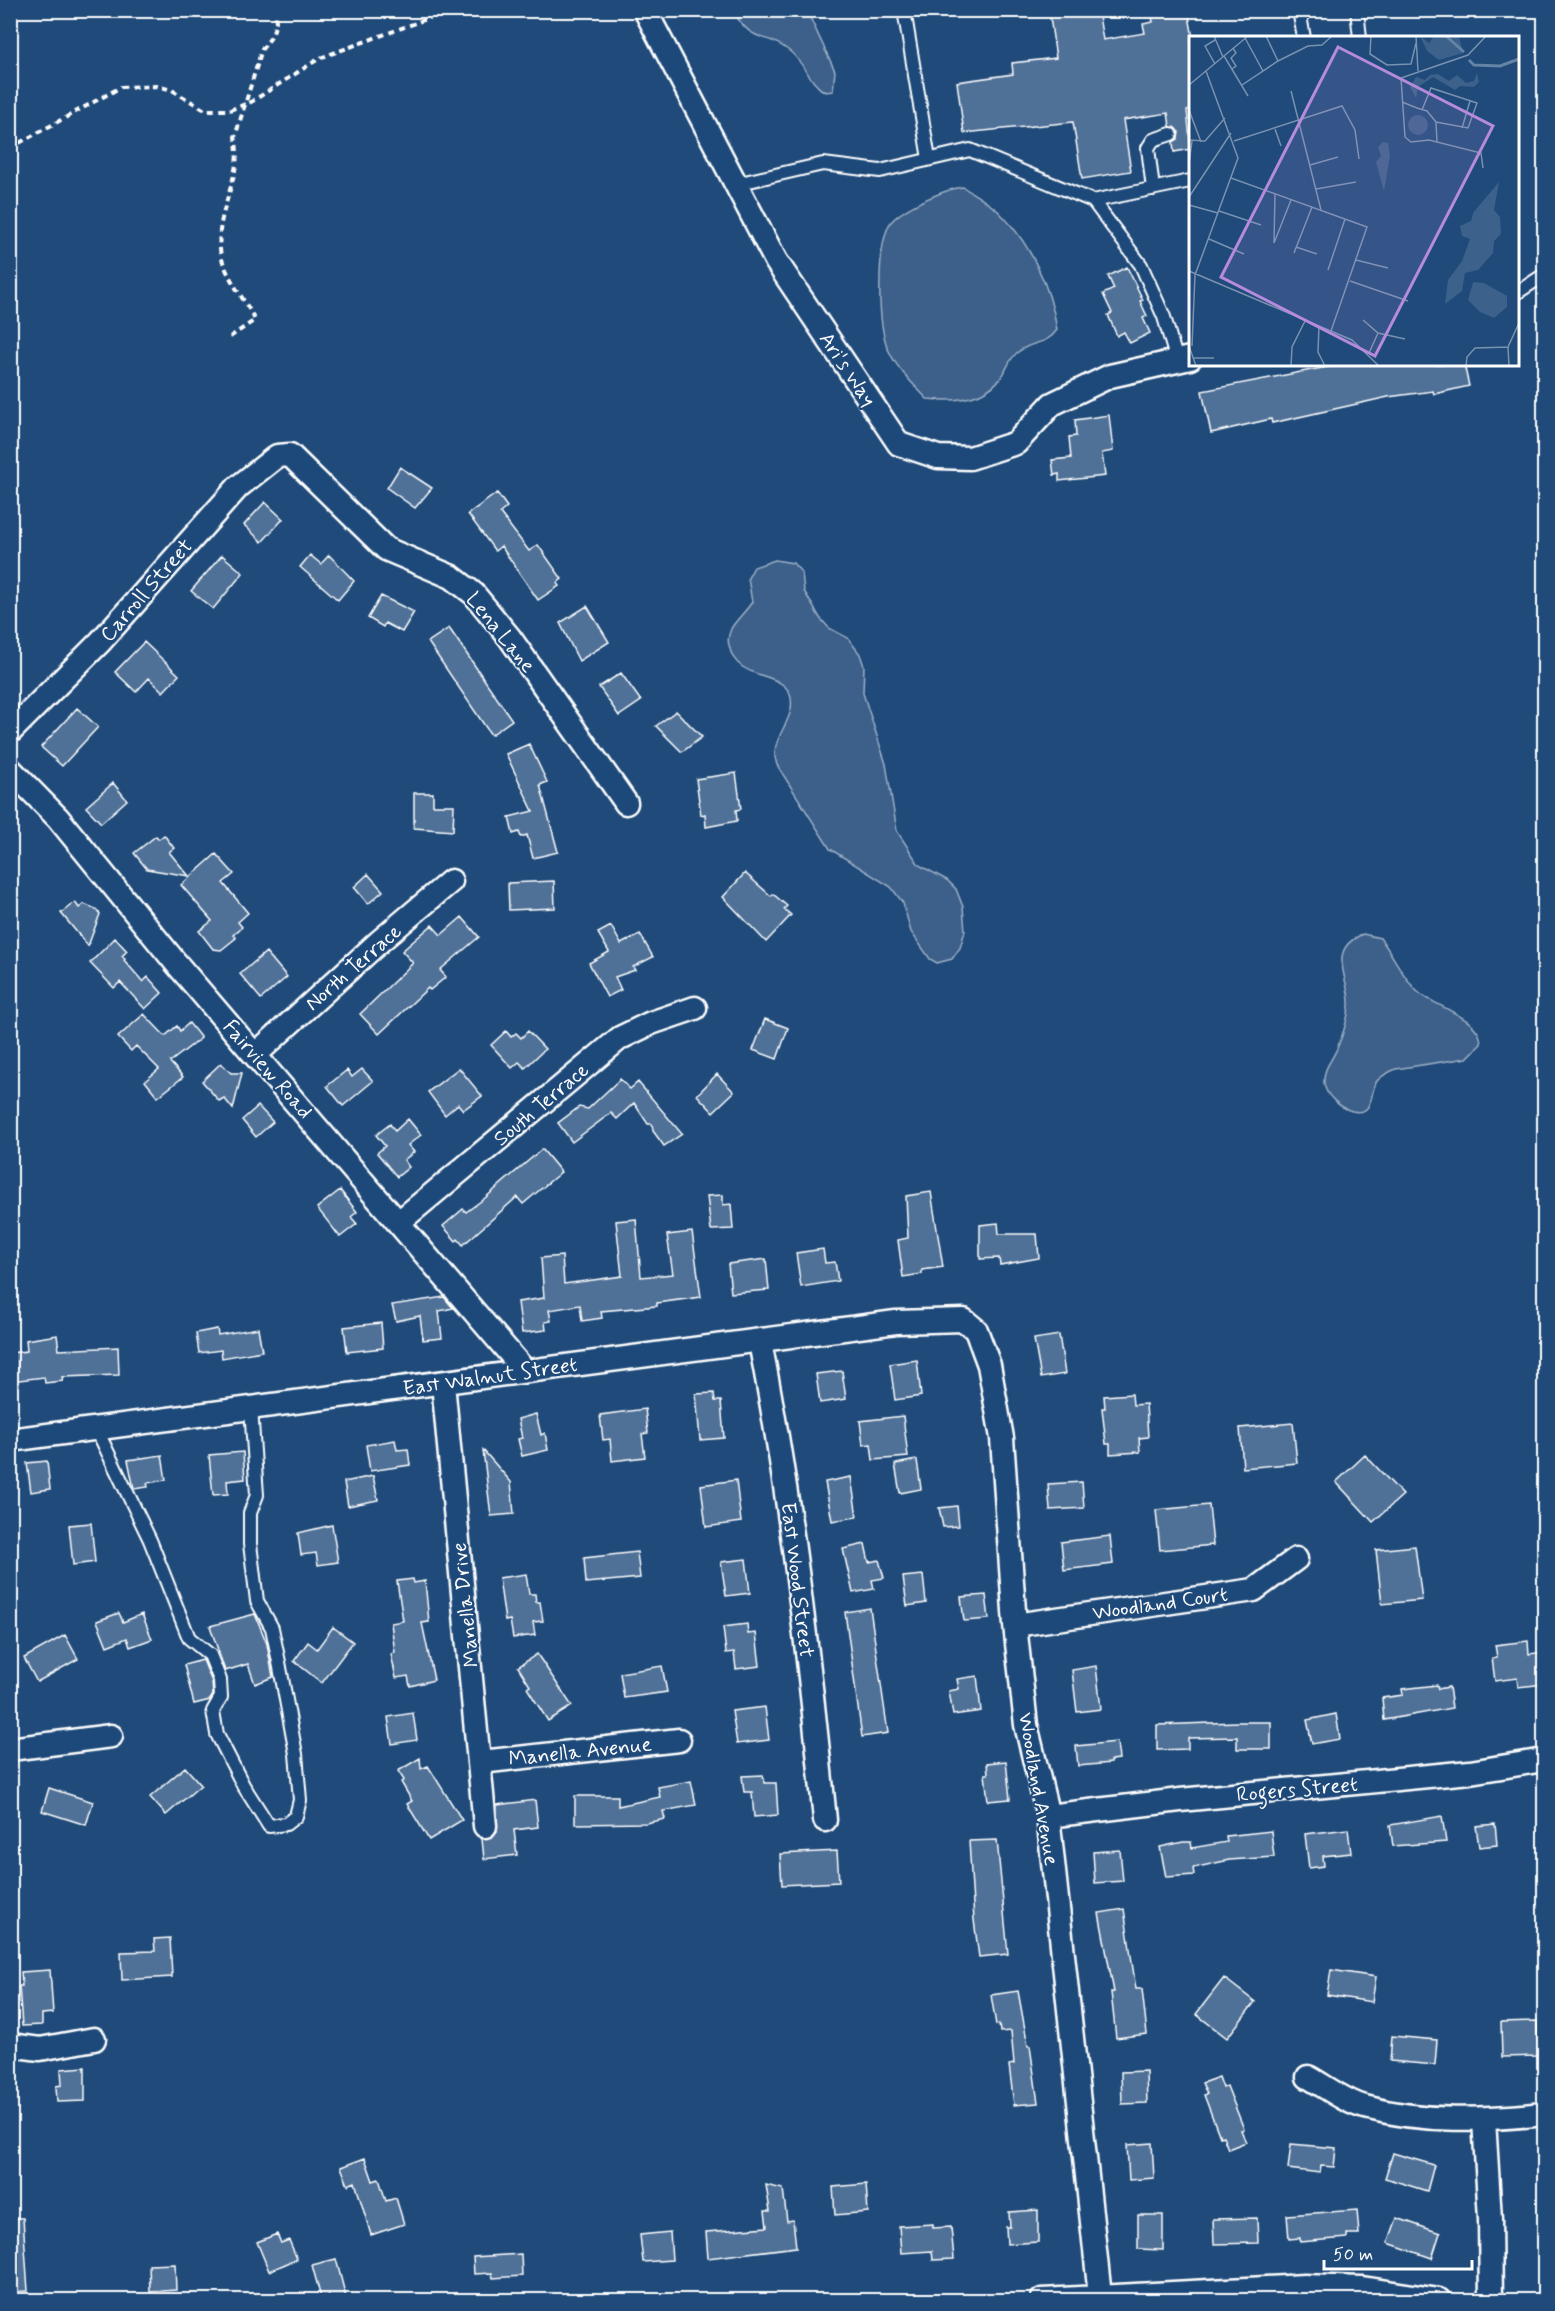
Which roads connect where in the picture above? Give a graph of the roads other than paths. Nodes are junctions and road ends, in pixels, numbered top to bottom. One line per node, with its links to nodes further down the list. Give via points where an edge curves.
1 (645, 10): 10 (street, Ari's Way)
2 (904, 10): 8 (lane)
3 (1299, 10): 5 (lane)
4 (1357, 10): 6 (lane)
5 (1304, 36)
6 (1360, 36)
7 (1172, 134): 11 (lane, via 1153,140 1148,148)
8 (929, 159): 10 (lane, via 880,171 823,164); 12 (lane, via 970,150)
9 (1189, 181): 11 (lane)
10 (736, 184): 15 (street, Ari's Way, via 776,261 899,444 938,457 970,458 1016,443 1052,404 1110,375)
11 (1153, 189): 12 (lane)
12 (1093, 201): 15 (lane, via 1141,265)
13 (1545, 275): 14 (lane)
14 (1519, 291)
15 (1184, 360)
16 (285, 455): 17 (street, Carroll Street, via 277,456 238,487 100,642); 19 (street, Lena Lane, via 290,455 316,479 386,549 452,577 474,594 510,638)
17 (10, 732)
18 (10, 769): 22 (street, Fairview Road, via 58,818)
19 (626, 803)
20 (451, 881): 22 (street, North Terrace)
21 (695, 1008): 23 (street, South Terrace, via 620,1038)
22 (256, 1054): 23 (street, Fairview Road)
23 (399, 1222): 26 (street, Fairview Road)
24 (969, 1324): 25 (street, East Walnut Street, via 944,1318 908,1321); 32 (street, Woodland Avenue, via 976,1330 989,1365 1002,1438)
25 (760, 1342): 26 (street, East Walnut Street); 39 (street, East Wood Street, via 783,1459)
26 (525, 1371): 27 (street, East Walnut Street)
27 (443, 1383): 28 (street, East Walnut Street); 37 (street, Manella Drive)
28 (251, 1408): 29 (street, East Walnut Street); 29 (lane, via 257,1495 250,1513 250,1544 257,1601 272,1628 296,1754 300,1800 296,1816 286,1824 269,1826 217,1734 213,1712 221,1697 220,1680 210,1655 189,1638 150,1540)
29 (96, 1428): 30 (street, East Walnut Street)
30 (10, 1440)
31 (1296, 1559): 32 (street, Woodland Court, via 1254,1590)
32 (1015, 1625): 38 (street, Woodland Avenue, via 1026,1725)
33 (111, 1736): 35 (street)
34 (679, 1740): 37 (street, Manella Avenue)
35 (10, 1749)
36 (1545, 1760): 38 (street, Rogers Street, via 1470,1772)
37 (481, 1762): 40 (street, Manella Drive)
38 (1048, 1816): 46 (street, Woodland Avenue)
39 (825, 1820)
40 (485, 1826)
41 (94, 2038): 42 (street, via 40,2049)
42 (10, 2045)
43 (1308, 2077): 45 (street, via 1363,2107)
44 (1545, 2114): 45 (street)
45 (1484, 2120): 49 (street)
46 (1100, 2296): 47 (street); 48 (street, via 1304,2286 1362,2288)
47 (1042, 2301)
48 (1439, 2301)
49 (1491, 2301)

